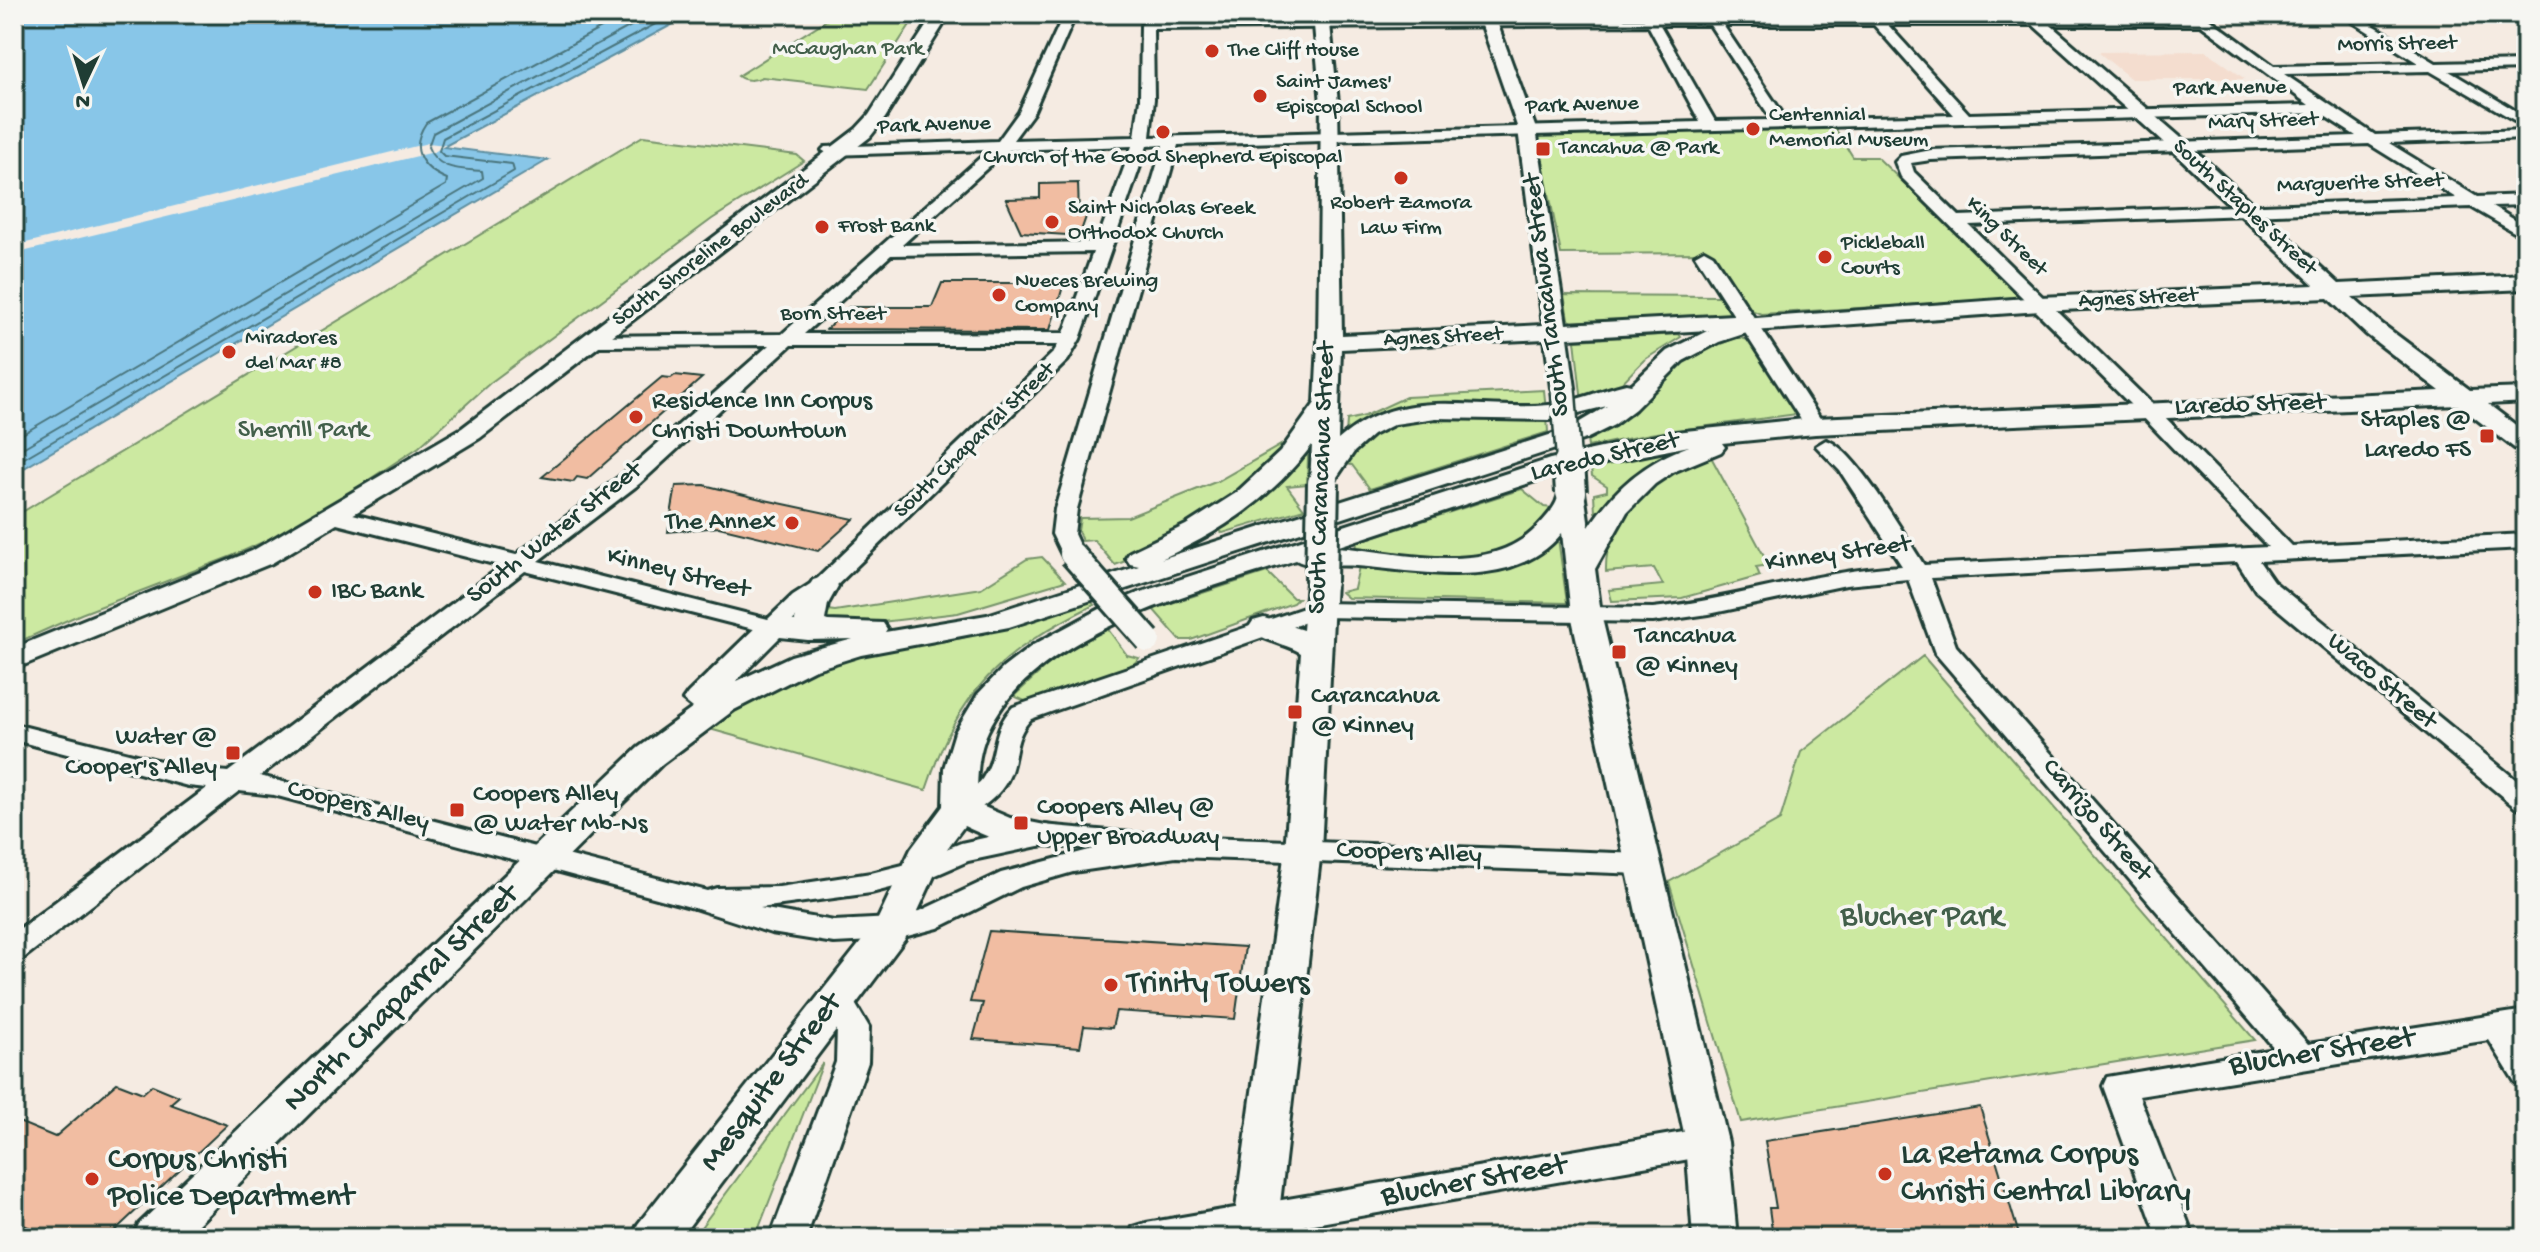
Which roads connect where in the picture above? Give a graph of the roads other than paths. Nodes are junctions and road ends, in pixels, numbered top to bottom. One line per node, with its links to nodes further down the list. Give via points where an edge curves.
1 (926, 14): 31 (main road, South Shoreline Boulevard, via 880,82 860,124)
2 (942, 14): 31 (main road, South Shoreline Boulevard, via 876,118)
3 (1070, 14): 29 (street, South Water Street, via 1026,113)
4 (2346, 14): 15 (street)
5 (2508, 14): 13 (street)
6 (1322, 18): 7 (street); 25 (main road, South Carancahua Street); 27 (street, South Chaparral Street, via 1147,25)
7 (1488, 18): 11 (street); 23 (main road, South Tancahua Street)
8 (2033, 18): 9 (street); 10 (street); 18 (main road, South Staples Street)
9 (2200, 18): 16 (street)
10 (1877, 21): 12 (street); 19 (street)
11 (1652, 22): 12 (street); 22 (street)
12 (1714, 22): 20 (street)
13 (2526, 24)
14 (2526, 65): 15 (street, Morris Street)
15 (2430, 67): 16 (street, Morris Street); 21 (street)
16 (2269, 70): 17 (street)
17 (2323, 109): 18 (street, Park Avenue); 28 (street)
18 (2142, 113): 19 (street, Park Avenue); 30 (main road, South Staples Street)
19 (1964, 117): 20 (street, Park Avenue)
20 (1781, 122): 22 (street, Park Avenue)
21 (2526, 123)
22 (1709, 124): 23 (street, Park Avenue)
23 (1527, 129): 25 (street, Park Avenue); 45 (main road, South Tancahua Street)
24 (2526, 134): 28 (street, Mary Street)
25 (1331, 135): 26 (street, Park Avenue); 49 (main road, South Carancahua Street)
26 (1172, 139): 27 (street, Park Avenue); 80 (street, bridge, via 1063,534 1072,554)
27 (1142, 140): 29 (street, Park Avenue); 38 (street, South Chaparral Street)
28 (2375, 140): 30 (street, Mary Street); 34 (street)
29 (1001, 147): 31 (street, Park Avenue); 39 (street, South Water Street)
30 (2180, 147): 32 (street, Mary Street); 35 (main road, South Staples Street)
31 (836, 150): 48 (main road, South Shoreline Boulevard); 58 (main road, South Shoreline Boulevard, via 719,222 495,389)
32 (1906, 159): 36 (street, King Street, via 1907,174)
33 (2526, 200): 34 (street, Marguerite Street)
34 (2474, 201): 35 (street, Marguerite Street); 37 (street)
35 (2249, 211): 36 (street, Marguerite Street); 42 (main road, South Staples Street)
36 (1955, 221): 43 (street, King Street)
37 (2526, 234)
38 (1105, 247): 39 (street); 47 (street, South Chaparral Street)
39 (887, 250): 46 (street, South Water Street)
40 (1704, 255): 44 (street, Carrizo Street)
41 (2526, 282): 42 (main road, Agnes Street)
42 (2332, 291): 43 (main road, Agnes Street); 52 (main road, South Staples Street)
43 (2040, 304): 44 (main road, Agnes Street); 54 (street, King Street)
44 (1751, 324): 45 (main road, Agnes Street, via 1724,321); 50 (main road, via 1692,345); 56 (street, Carrizo Street)
45 (1556, 333): 49 (main road, Agnes Street); 61 (main road, South Tancahua Street, bridge)
46 (788, 339): 47 (street, Born Street); 48 (street, Born Street); 67 (street, South Water Street, via 631,479)
47 (1071, 339): 71 (street, South Chaparral Street, via 1048,372)
48 (595, 340): 58 (main road, South Shoreline Boulevard, via 471,433)
49 (1330, 343): 53 (main road, South Carancahua Street)
50 (1643, 384): 59 (main road, via 1566,410 1439,409 1393,418 1356,437); 60 (main road, via 1605,420 1577,434)
51 (2526, 395): 52 (main road, Laredo Street)
52 (2463, 398): 54 (main road, Laredo Street); 57 (main road, South Staples Street)
53 (1324, 406): 59 (main road, South Carancahua Street); 70 (main road, via 1298,449 1245,502 1191,535)
54 (2146, 409): 56 (main road, Laredo Street); 64 (street, King Street)
55 (1780, 428): 56 (main road, Laredo Street); 66 (main road, Laredo Street, via 1675,440 1587,458); 69 (main road, via 1701,450 1633,487 1615,505)
56 (1821, 436): 68 (street, Carrizo Street, via 1848,467)
57 (2526, 445)
58 (440, 449): 62 (main road, South Shoreline Boulevard)
59 (1323, 480): 72 (main road, South Carancahua Street, bridge)
60 (1400, 493): 70 (main road); 83 (main road, via 972,628 814,658 736,692)
61 (1571, 496): 66 (main road, via 1544,537 1488,562 1438,566 1347,556); 69 (main road, South Tancahua Street)
62 (337, 517): 67 (street, Kinney Street); 79 (main road, South Shoreline Boulevard, via 259,558)
63 (2526, 541): 64 (street, Kinney Street)
64 (2286, 553): 65 (street, Kinney Street)
65 (2244, 555): 68 (street, Kinney Street); 85 (street, Waco Street, via 2264,586)
66 (1266, 560): 86 (main road, Laredo Street, via 1116,612 1031,660 986,706 970,731 957,784)
67 (518, 563): 74 (street, Kinney Street); 84 (street, South Water Street)
68 (1917, 571): 73 (street, Kinney Street, via 1833,579 1688,612); 98 (street, Carrizo Street, via 1944,648)
69 (1580, 572): 73 (main road, South Tancahua Street)
70 (1102, 575): 76 (main road, via 951,618)
71 (823, 586): 74 (street, South Chaparral Street); 77 (main road, via 810,620)
72 (1320, 596): 73 (street, Kinney Street); 75 (street, Kinney Street); 78 (main road, South Carancahua Street)
73 (1586, 614): 91 (main road, South Tancahua Street)
74 (773, 627): 77 (main road); 81 (main road)
75 (1264, 627): 78 (main road); 80 (street, Kinney Street)
76 (864, 630): 77 (main road); 81 (main road, via 773,658)
77 (826, 631)
78 (1316, 649): 89 (main road, South Carancahua Street)
79 (14, 660)
80 (1169, 662): 86 (street, Kinney Street, via 1022,713 1007,735 995,783)
81 (707, 693): 83 (main road)
82 (14, 732): 84 (street, Coopers Alley, via 188,777)
83 (650, 756): 90 (main road)
84 (235, 782): 90 (street, Coopers Alley, via 316,796); 95 (street, South Water Street)
85 (2526, 802)
86 (960, 809): 87 (main road, via 985,825); 92 (main road)
87 (1043, 835): 88 (street, Coopers Alley); 92 (street, Coopers Alley, via 961,853)
88 (1176, 847): 89 (street, Coopers Alley); 94 (street, Coopers Alley, via 1072,862 1011,880 928,920)
89 (1303, 850): 91 (street, Coopers Alley); 101 (main road, South Carancahua Street)
90 (545, 860): 93 (street, Coopers Alley); 102 (main road, North Chaparral Street)
91 (1642, 864): 100 (main road, South Tancahua Street)
92 (919, 871): 93 (street, Coopers Alley, via 779,897); 94 (main road)
93 (699, 899): 94 (street, Coopers Alley, via 771,922 834,932)
94 (892, 929): 96 (main road, Mesquite Street)
95 (14, 949)
96 (836, 998): 103 (main road, Mesquite Street); 104 (street, via 853,1027 852,1062)
97 (2512, 1024): 98 (street, Blucher Street); 99 (street)
98 (2300, 1056): 107 (street, Blucher Street, via 2119,1086)
99 (2526, 1073)
100 (1707, 1142): 101 (street, Blucher Street); 106 (main road, South Tancahua Street)
101 (1255, 1229): 105 (street, Blucher Street)
102 (155, 1238)
103 (654, 1238)
104 (788, 1238)
105 (1146, 1238)
106 (1715, 1238)
107 (2176, 1238)

